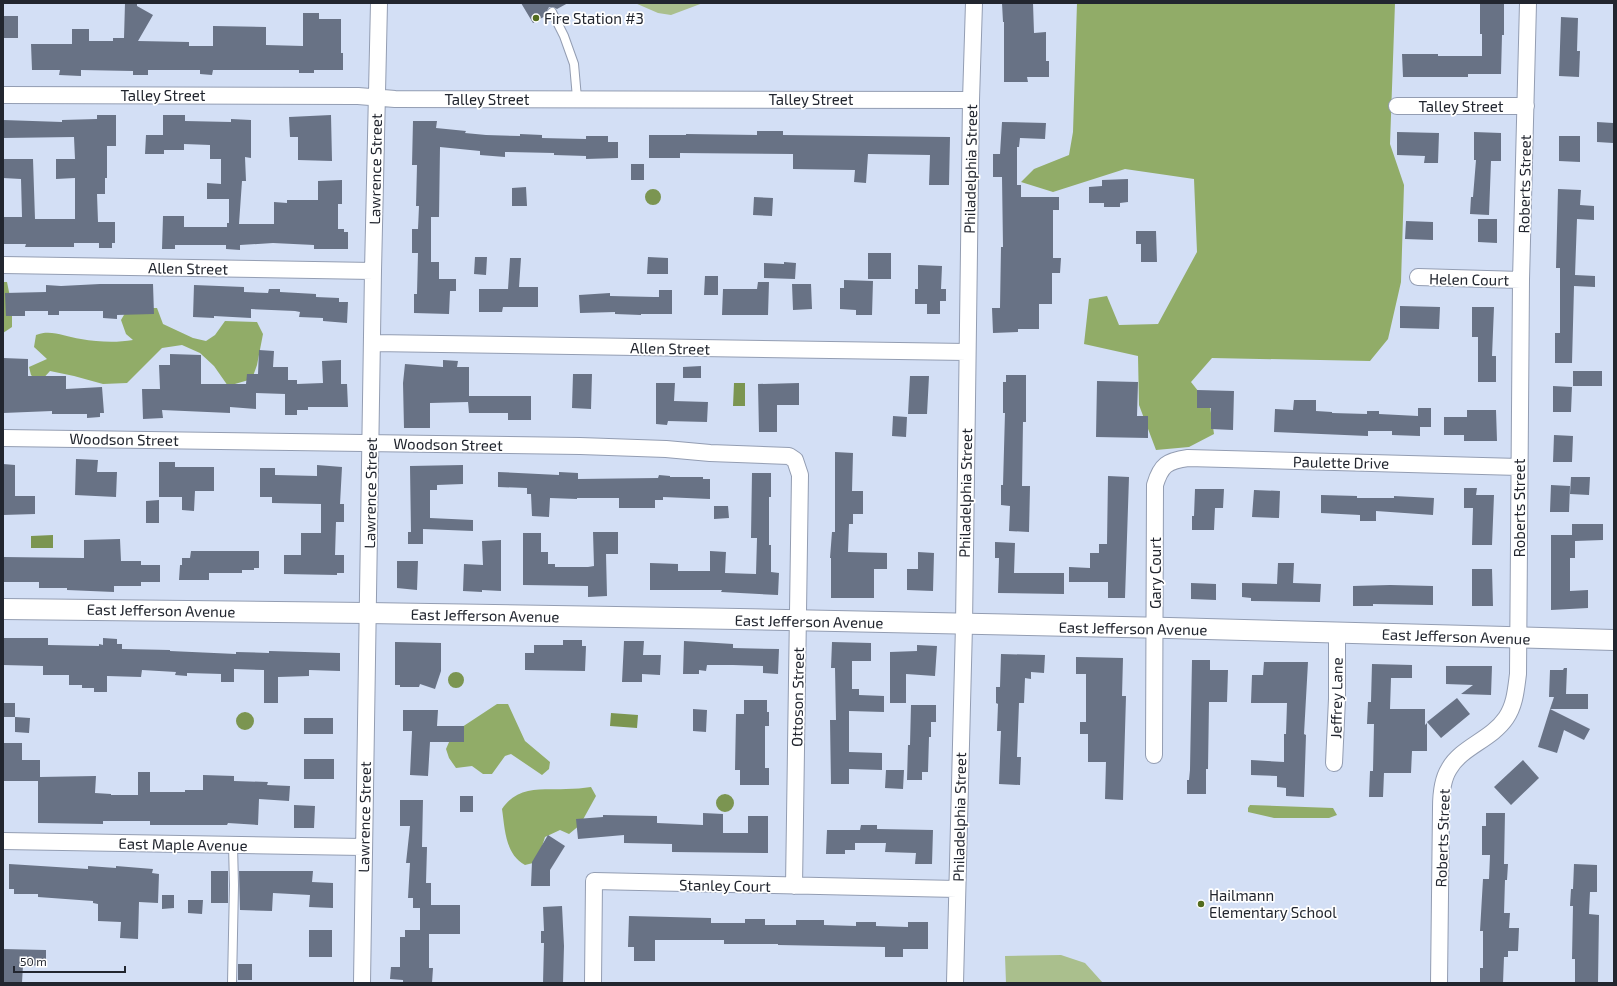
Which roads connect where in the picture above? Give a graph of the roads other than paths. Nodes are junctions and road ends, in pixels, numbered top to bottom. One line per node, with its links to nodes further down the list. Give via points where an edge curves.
1 (379, 3): 6 (street, Lawrence Street)
2 (974, 3): 8 (street, Philadelphia Street)
3 (1528, 3): 10 (street, Roberts Street)
4 (552, 12): 7 (lane, via 574,64)
5 (3, 95): 6 (street, Talley Street)
6 (377, 97): 7 (street, Talley Street); 12 (street, Lawrence Street)
7 (577, 98): 8 (street, Talley Street)
8 (971, 100): 16 (street, Philadelphia Street)
9 (1396, 106): 10 (street, Talley Street)
10 (1526, 106): 14 (street, Roberts Street)
11 (3, 266): 12 (street, Allen Street)
12 (373, 271): 15 (street, Lawrence Street)
13 (1418, 278): 14 (street, Helen Court)
14 (1521, 280): 21 (street, Roberts Street)
15 (373, 343): 16 (street, Allen Street); 18 (street, Lawrence Street)
16 (967, 352): 25 (street, Philadelphia Street)
17 (3, 438): 18 (street, Woodson Street)
18 (370, 443): 19 (street, Woodson Street, via 650,448 783,455); 23 (street, Lawrence Street)
19 (795, 460): 24 (street, Ottoson Street, via 800,475)
20 (1164, 465): 21 (street, Paulette Drive, via 1188,458); 26 (street, Gary Court, via 1155,486)
21 (1519, 467): 28 (street, Roberts Street)
22 (3, 609): 23 (street, East Jefferson Avenue)
23 (367, 613): 24 (street, East Jefferson Avenue); 34 (street, Lawrence Street)
24 (799, 620): 25 (street, East Jefferson Avenue); 35 (street, Ottoson Street)
25 (964, 625): 26 (street, East Jefferson Avenue); 36 (street, Philadelphia Street)
26 (1155, 628): 27 (street, East Jefferson Avenue); 30 (street, Gary Court)
27 (1337, 633): 28 (street, East Jefferson Avenue); 31 (street, Jeffrey Lane)
28 (1518, 638): 29 (street, East Jefferson Avenue); 41 (street, Roberts Street, via 1516,692 1506,718 1496,730 1453,762 1441,794)
29 (1614, 640)
30 (1154, 755)
31 (1334, 763)
32 (3, 841): 33 (street, East Maple Avenue)
33 (233, 845): 34 (street, East Maple Avenue); 37 (lane)
34 (363, 847): 38 (street, Lawrence Street)
35 (794, 886): 36 (street, Stanley Court); 39 (street, Stanley Court, via 594,881)
36 (957, 889): 40 (street, Philadelphia Street)
37 (232, 983)
38 (362, 983)
39 (593, 983)
40 (955, 983)
41 (1439, 983)

